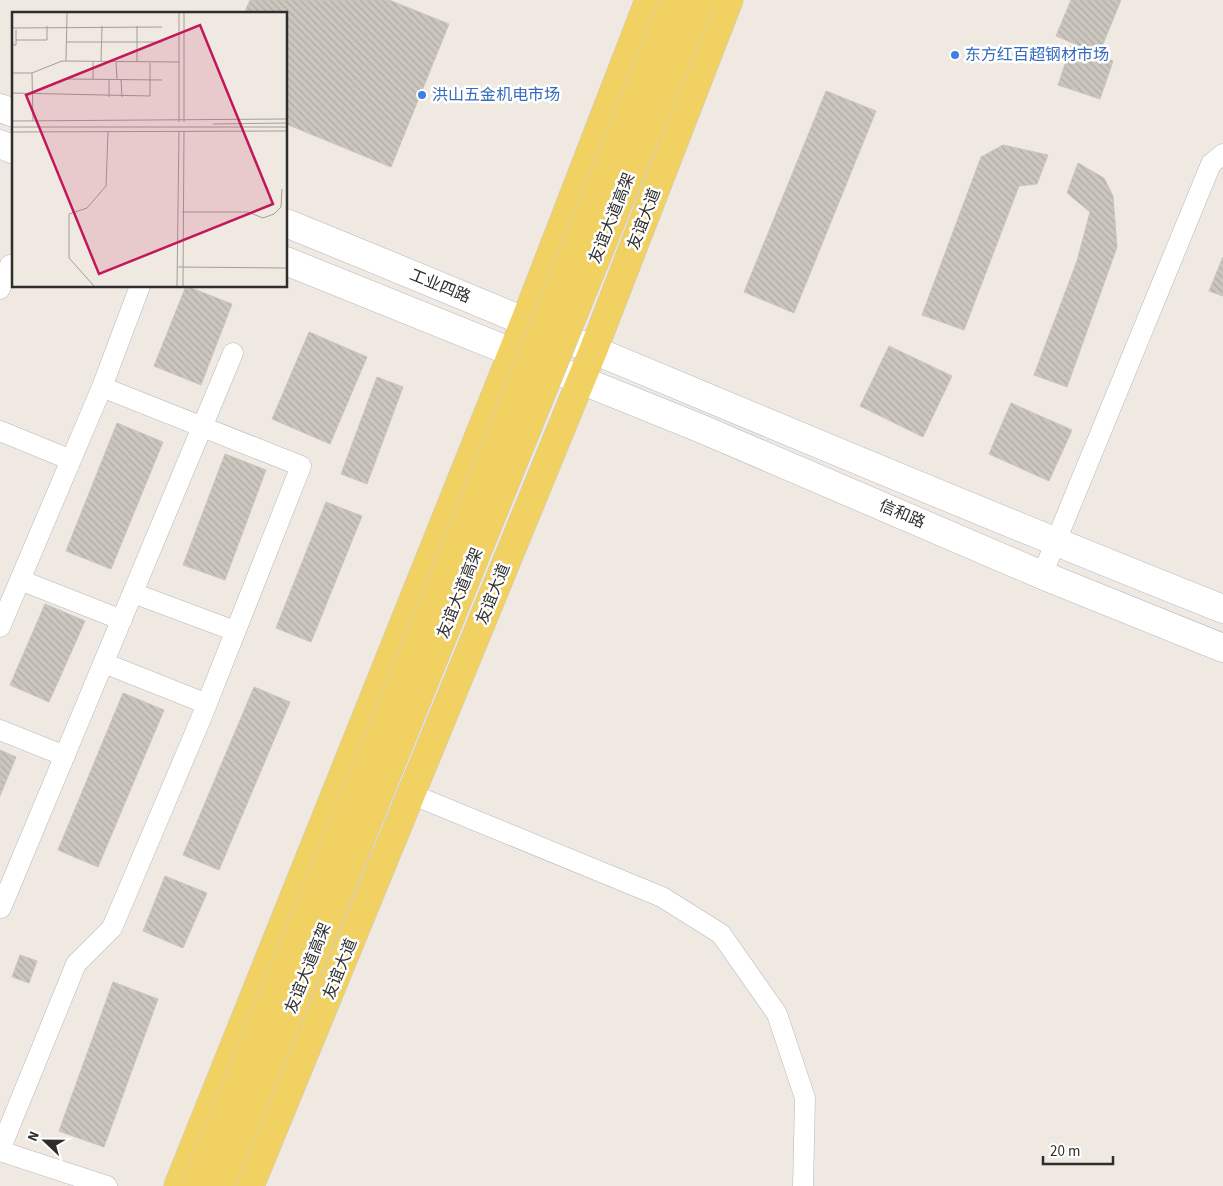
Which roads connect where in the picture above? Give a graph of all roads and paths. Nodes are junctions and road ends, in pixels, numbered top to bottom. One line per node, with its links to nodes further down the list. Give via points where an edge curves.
1 (648, 0): 15 (main road)
2 (674, 0): 42 (main road, 友谊大道高架, bridge)
3 (701, 0): 43 (main road, 友谊大道高架, bridge)
4 (729, 0): 16 (main road, 友谊大道)
5 (0, 108): 6 (main road)
6 (12, 112)
7 (0, 144): 8 (main road)
8 (12, 149)
9 (1223, 154): 24 (street, via 1211,164)
10 (288, 225): 15 (main road, 工业四路)
11 (288, 262): 18 (main road)
12 (10, 265): 14 (street)
13 (139, 288): 20 (street)
14 (0, 289)
15 (525, 321): 16 (main road, 工业四路); 18 (main road)
16 (593, 351): 19 (main road, 友谊大道); 24 (main road, 信和路)
17 (233, 353): 21 (street)
18 (511, 353): 19 (main road); 41 (main road)
19 (580, 381): 25 (main road, 信和路, via 702,429); 37 (main road, 友谊大道)
20 (102, 387): 21 (street); 23 (street)
21 (203, 427): 27 (street); 31 (street, via 301,466)
22 (0, 431): 23 (street)
23 (71, 460): 26 (street)
24 (1055, 543): 25 (street); 28 (main road, 信和路)
25 (1042, 575): 32 (main road, 信和路)
26 (20, 580): 29 (street); 30 (street)
27 (133, 593): 29 (street); 31 (street)
28 (1223, 610)
29 (122, 620): 33 (street)
30 (0, 627)
31 (235, 631): 34 (street)
32 (1223, 648)
33 (104, 663): 34 (street); 36 (street)
34 (207, 704): 39 (street, via 112,928 76,964)
35 (0, 730): 36 (street)
36 (65, 756): 38 (street)
37 (412, 794): 44 (main road, 友谊大道); 45 (street, via 662,897 721,934 777,1014 802,1088 805,1098)
38 (1, 908)
39 (0, 1151): 40 (street)
40 (107, 1186)
41 (178, 1186)
42 (195, 1186)
43 (220, 1186)
44 (250, 1186)
45 (803, 1186)

